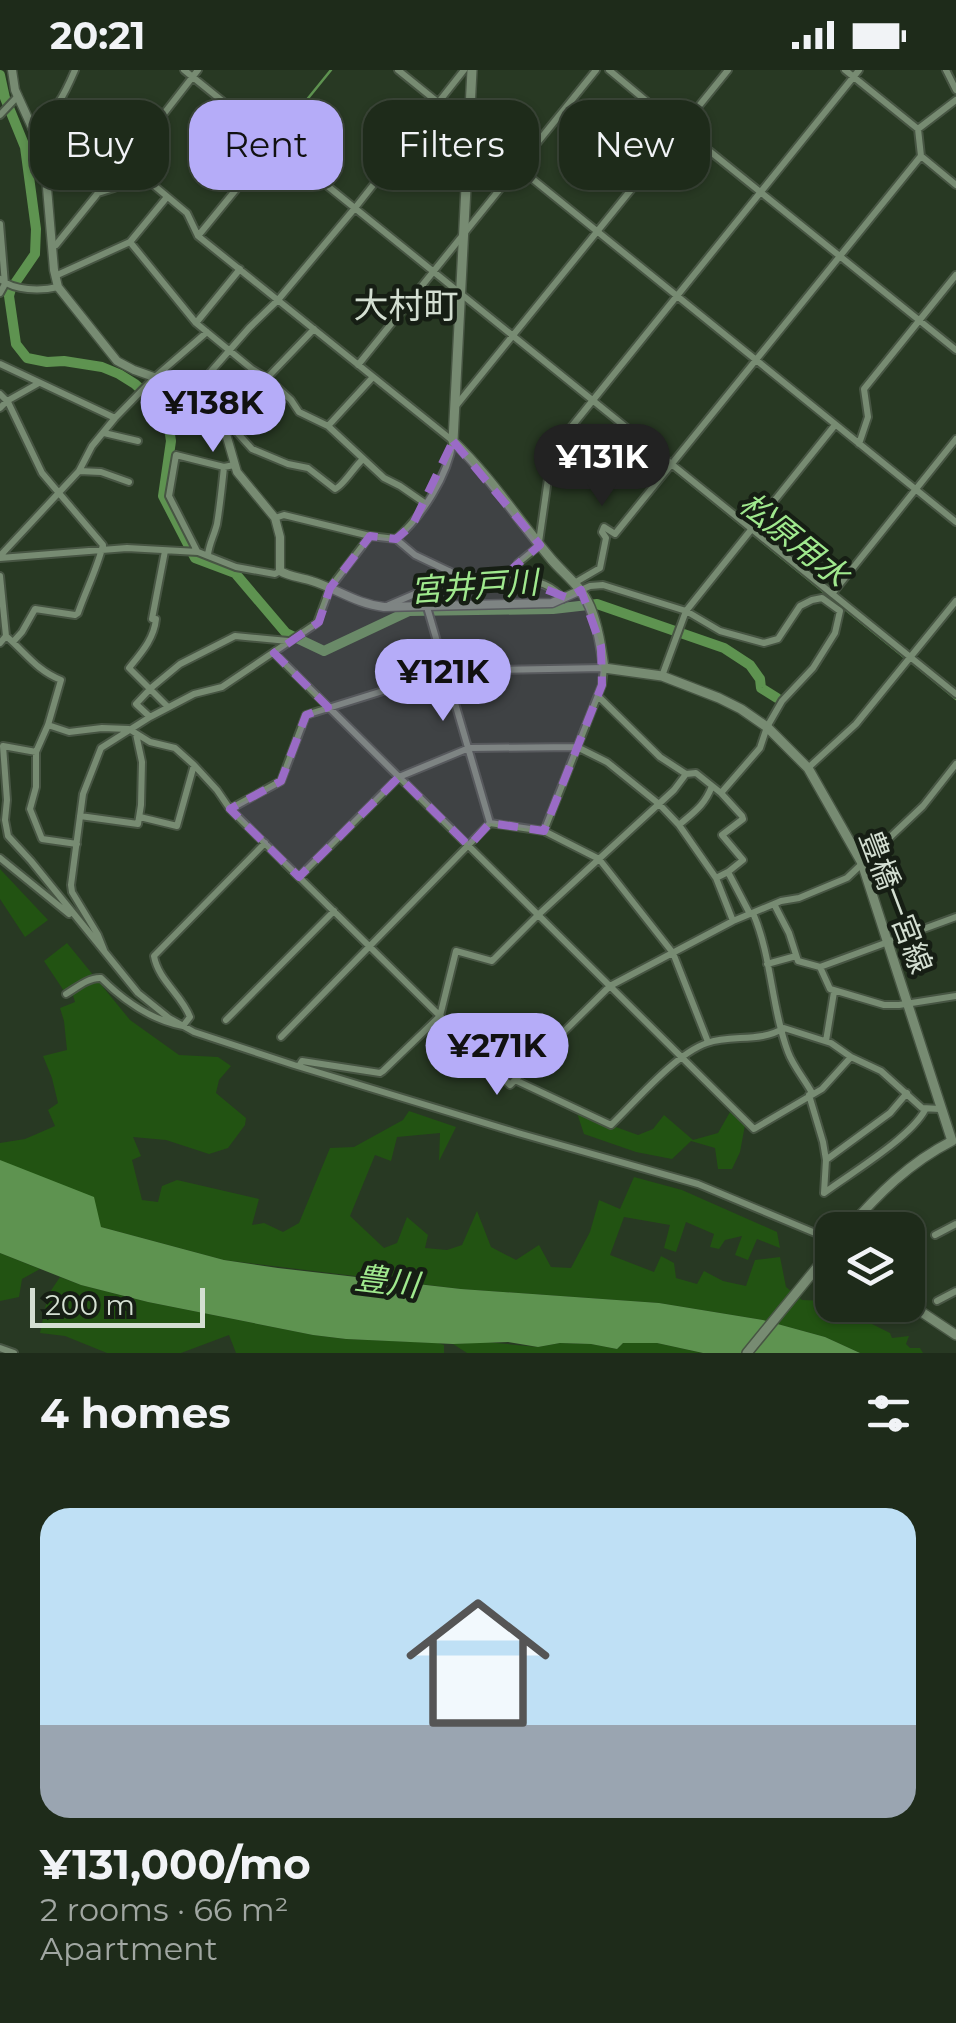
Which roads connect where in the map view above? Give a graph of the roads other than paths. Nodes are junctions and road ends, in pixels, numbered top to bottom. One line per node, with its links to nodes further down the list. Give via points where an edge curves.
1 (12, 70): 23 (street)
2 (75, 70): 15 (street)
3 (184, 70): 12 (street)
4 (398, 70): 17 (street)
5 (464, 70): 18 (street)
6 (472, 70): 19 (main road)
7 (596, 70): 28 (street)
8 (609, 70): 20 (street)
9 (728, 70): 21 (street)
10 (845, 70): 13 (street)
11 (946, 70): 14 (street)
12 (195, 74): 16 (street); 24 (street)
13 (857, 74): 27 (street); 42 (street)
14 (956, 90)
15 (61, 100)
16 (225, 100)
17 (436, 100)
18 (440, 100)
19 (470, 100)
20 (646, 100)
21 (704, 100)
22 (956, 100): 27 (street)
23 (12, 102): 25 (street); 26 (street)
24 (169, 107)
25 (0, 115)
26 (30, 124)
27 (918, 129): 30 (street)
28 (539, 140)
29 (710, 151): 42 (street)
30 (921, 156): 32 (street); 51 (street)
31 (539, 185): 46 (street)
32 (956, 185)
33 (47, 190): 50 (street)
34 (108, 190): 50 (street)
35 (159, 190): 43 (street)
36 (236, 190): 48 (street)
37 (329, 190): 44 (street)
38 (369, 190): 44 (street)
39 (465, 190): 47 (main road)
40 (498, 190): 47 (street)
41 (631, 190): 46 (street)
42 (761, 192): 51 (street); 60 (street)
43 (167, 197): 48 (street, via 188,213); 49 (street)
44 (353, 210): 53 (street); 61 (street)
45 (0, 224): 56 (street)
46 (597, 232): 60 (street); 66 (street)
47 (463, 234): 53 (street); 59 (main road)
48 (198, 236): 52 (street)
49 (130, 242): 55 (street); 63 (street)
50 (52, 246): 55 (street)
51 (840, 256): 62 (street); 69 (street)
52 (240, 269): 61 (street); 63 (street)
53 (433, 274): 59 (street); 71 (street)
54 (956, 275): 62 (street)
55 (55, 276): 57 (street)
56 (5, 283): 57 (street); 58 (street)
57 (58, 287): 72 (street, via 110,355)
58 (0, 293)
59 (461, 294): 66 (street); 81 (main road)
60 (676, 296): 69 (street); 79 (street)
61 (278, 300): 64 (street); 68 (street)
62 (920, 321): 67 (street); 90 (street, via 864,389 868,417)
63 (196, 323): 65 (street)
64 (314, 329): 71 (street); 73 (street)
65 (207, 332): 68 (street); 72 (street)
66 (512, 338): 79 (street); 81 (street)
67 (956, 350)
68 (230, 351): 73 (street); 76 (street)
69 (756, 360): 83 (street); 93 (street)
70 (0, 364): 75 (street)
71 (358, 365): 74 (street)
72 (155, 377): 76 (street); 82 (street)
73 (267, 377): 84 (street, via 299,412); 85 (street)
74 (373, 377): 84 (street); 89 (street)
75 (40, 383): 78 (street); 82 (street)
76 (193, 392): 85 (street)
77 (0, 394): 78 (street)
78 (7, 401): 80 (street); 97 (street)
79 (591, 402): 93 (street); 104 (street, via 552,451)
80 (0, 408)
81 (454, 408): 89 (main road)
82 (114, 418): 86 (street)
83 (835, 425): 90 (street); 101 (street)
84 (328, 426): 91 (street)
85 (229, 430): 91 (street, via 252,449 308,468 335,489); 92 (street)
86 (104, 433): 88 (street); 94 (street)
87 (956, 438): 96 (street)
88 (138, 441)
89 (453, 441): 98 (street); 104 (main road)
90 (859, 444): 96 (street)
91 (363, 459): 98 (street)
92 (229, 466): 99 (street); 107 (street, via 176,455 168,496); 108 (street)
93 (670, 466): 101 (street); 116 (street, via 615,534 604,527 600,568)
94 (79, 471): 95 (street); 97 (street)
95 (129, 482)
96 (915, 490): 100 (street); 117 (street)
97 (59, 495): 105 (street); 109 (street)
98 (426, 504): 103 (street)
99 (275, 518): 102 (street); 110 (street)
100 (956, 522)
101 (750, 530): 117 (street); 122 (street)
102 (370, 536): 103 (street); 114 (street)
103 (396, 540): 111 (street)
104 (540, 544): 116 (main road); 118 (street, via 512,576 549,586)
105 (102, 548): 106 (street); 109 (street); 123 (street, via 78,613 35,609 22,632)
106 (165, 552): 107 (street); 130 (street, via 155,630 129,668)
107 (194, 552): 108 (street)
108 (208, 555): 110 (street, via 236,567)
109 (0, 557)
110 (280, 570): 114 (street)
111 (448, 570): 113 (street); 115 (street, via 448,578)
112 (0, 576): 123 (street)
113 (472, 576)
114 (330, 588): 120 (street); 124 (street, via 317,623)
115 (422, 590): 120 (street); 121 (street)
116 (584, 595): 118 (street); 122 (street, via 602,585); 127 (main road)
117 (830, 597): 122 (street, via 800,606 769,643 720,631); 126 (street); 137 (street, via 840,611 835,633)
118 (563, 600): 121 (street)
119 (956, 601): 126 (street)
120 (384, 607): 121 (street)
121 (428, 609): 128 (street)
122 (686, 610): 129 (street)
123 (6, 640): 136 (street, via 61,680)
124 (291, 640): 125 (street); 130 (street, via 235,636 180,664)
125 (274, 653): 133 (street); 134 (street, via 222,687)
126 (909, 659): 131 (street); 145 (street, via 856,724)
127 (604, 668): 128 (street); 129 (main road, 豊橋一宮線); 132 (street)
128 (447, 671): 133 (street); 140 (street)
129 (662, 676): 137 (main road, 豊橋一宮線, via 719,698)
130 (151, 688): 134 (street); 135 (street, via 136,704)
131 (956, 694)
132 (598, 696): 141 (street); 146 (street)
133 (328, 706): 147 (street); 151 (street, via 306,715 281,781)
134 (168, 707): 135 (street)
135 (150, 716): 138 (street)
136 (48, 725): 138 (street, via 69,732); 142 (street)
137 (766, 727): 145 (main road, 豊橋一宮線); 149 (street, via 756,754)
138 (132, 731): 144 (street, via 175,748); 152 (street, via 102,748); 153 (street, via 142,762)
139 (2, 745): 142 (street); 158 (street)
140 (469, 748): 141 (street); 147 (street); 154 (street)
141 (577, 748): 150 (street, via 607,762); 157 (street)
142 (36, 752): 160 (street, via 30,810 42,839)
143 (956, 764): 164 (street)
144 (194, 765): 151 (street); 153 (street, via 177,826)
145 (808, 768): 164 (main road, 豊橋一宮線)
146 (686, 774): 148 (street, via 696,773); 150 (street)
147 (400, 777): 161 (street); 166 (street)
148 (712, 786): 149 (street); 155 (street, via 705,803)
149 (721, 793): 165 (street, via 743,818 722,835 742,860)
150 (659, 804): 155 (street); 163 (street)
151 (230, 810): 159 (street)
152 (80, 816): 153 (street, via 138,824); 160 (street)
153 (140, 818)
154 (490, 824): 157 (street); 161 (street)
155 (679, 825): 167 (street)
156 (0, 828): 158 (street)
157 (544, 831): 163 (street)
158 (8, 836): 173 (street)
159 (265, 843): 166 (street); 189 (street, via 154,956 188,1010)
160 (76, 844): 178 (street, via 72,892)
161 (468, 846): 171 (street); 176 (street)
162 (0, 858): 173 (street)
163 (599, 859): 171 (street); 177 (street)
164 (862, 864): 168 (street, via 847,878); 175 (main road, 豊橋一宮線)
165 (728, 872): 167 (street); 170 (street)
166 (299, 877): 169 (street)
167 (716, 878): 174 (street)
168 (774, 904): 170 (street); 179 (street)
169 (334, 912): 176 (street); 188 (street)
170 (751, 913): 174 (street); 180 (street)
171 (538, 915): 182 (street); 187 (street, via 492,962 456,951)
172 (956, 916): 175 (street)
173 (78, 921): 178 (street)
174 (733, 921): 177 (street)
175 (888, 943): 181 (street); 186 (main road, 豊橋一宮線)
176 (369, 946): 187 (street); 191 (street)
177 (673, 953): 182 (street); 193 (street)
178 (106, 954): 189 (street, via 148,1003)
179 (796, 956): 180 (street); 181 (street)
180 (767, 964): 190 (street)
181 (820, 966): 183 (street)
182 (610, 986): 194 (street); 197 (street)
183 (834, 992): 186 (street); 192 (street)
184 (66, 994): 189 (street, via 96,976 142,1011)
185 (956, 996): 186 (street)
186 (908, 1004): 200 (main road, 豊橋一宮線)
187 (440, 1016): 196 (street, via 380,1073); 197 (street, via 510,1085)
188 (226, 1020)
189 (183, 1026): 196 (street)
190 (781, 1029): 192 (street); 193 (street); 199 (street)
191 (281, 1037)
192 (826, 1041): 195 (street)
193 (708, 1042): 194 (street)
194 (682, 1056): 197 (street, via 611,1125); 199 (street, via 754,1129)
195 (851, 1057): 198 (street); 199 (street)
196 (299, 1066): 206 (street, via 698,1184)
197 (515, 1080)
198 (907, 1093): 201 (street); 203 (street)
199 (811, 1094): 203 (street)
200 (940, 1108): 201 (street); 202 (main road, 豊橋一宮線)
201 (925, 1110): 203 (street, via 824,1193)
202 (954, 1140): 204 (main road, 豊橋一宮線, via 895,1179)
203 (826, 1160)
204 (865, 1212)
205 (956, 1224): 207 (street)
206 (815, 1233)
207 (935, 1235)
208 (815, 1270): 215 (main road)
209 (956, 1290): 210 (street)
210 (937, 1301)
211 (925, 1314): 212 (main road)
212 (956, 1335)
213 (0, 1348): 214 (street)
214 (14, 1353)
215 (747, 1353)

